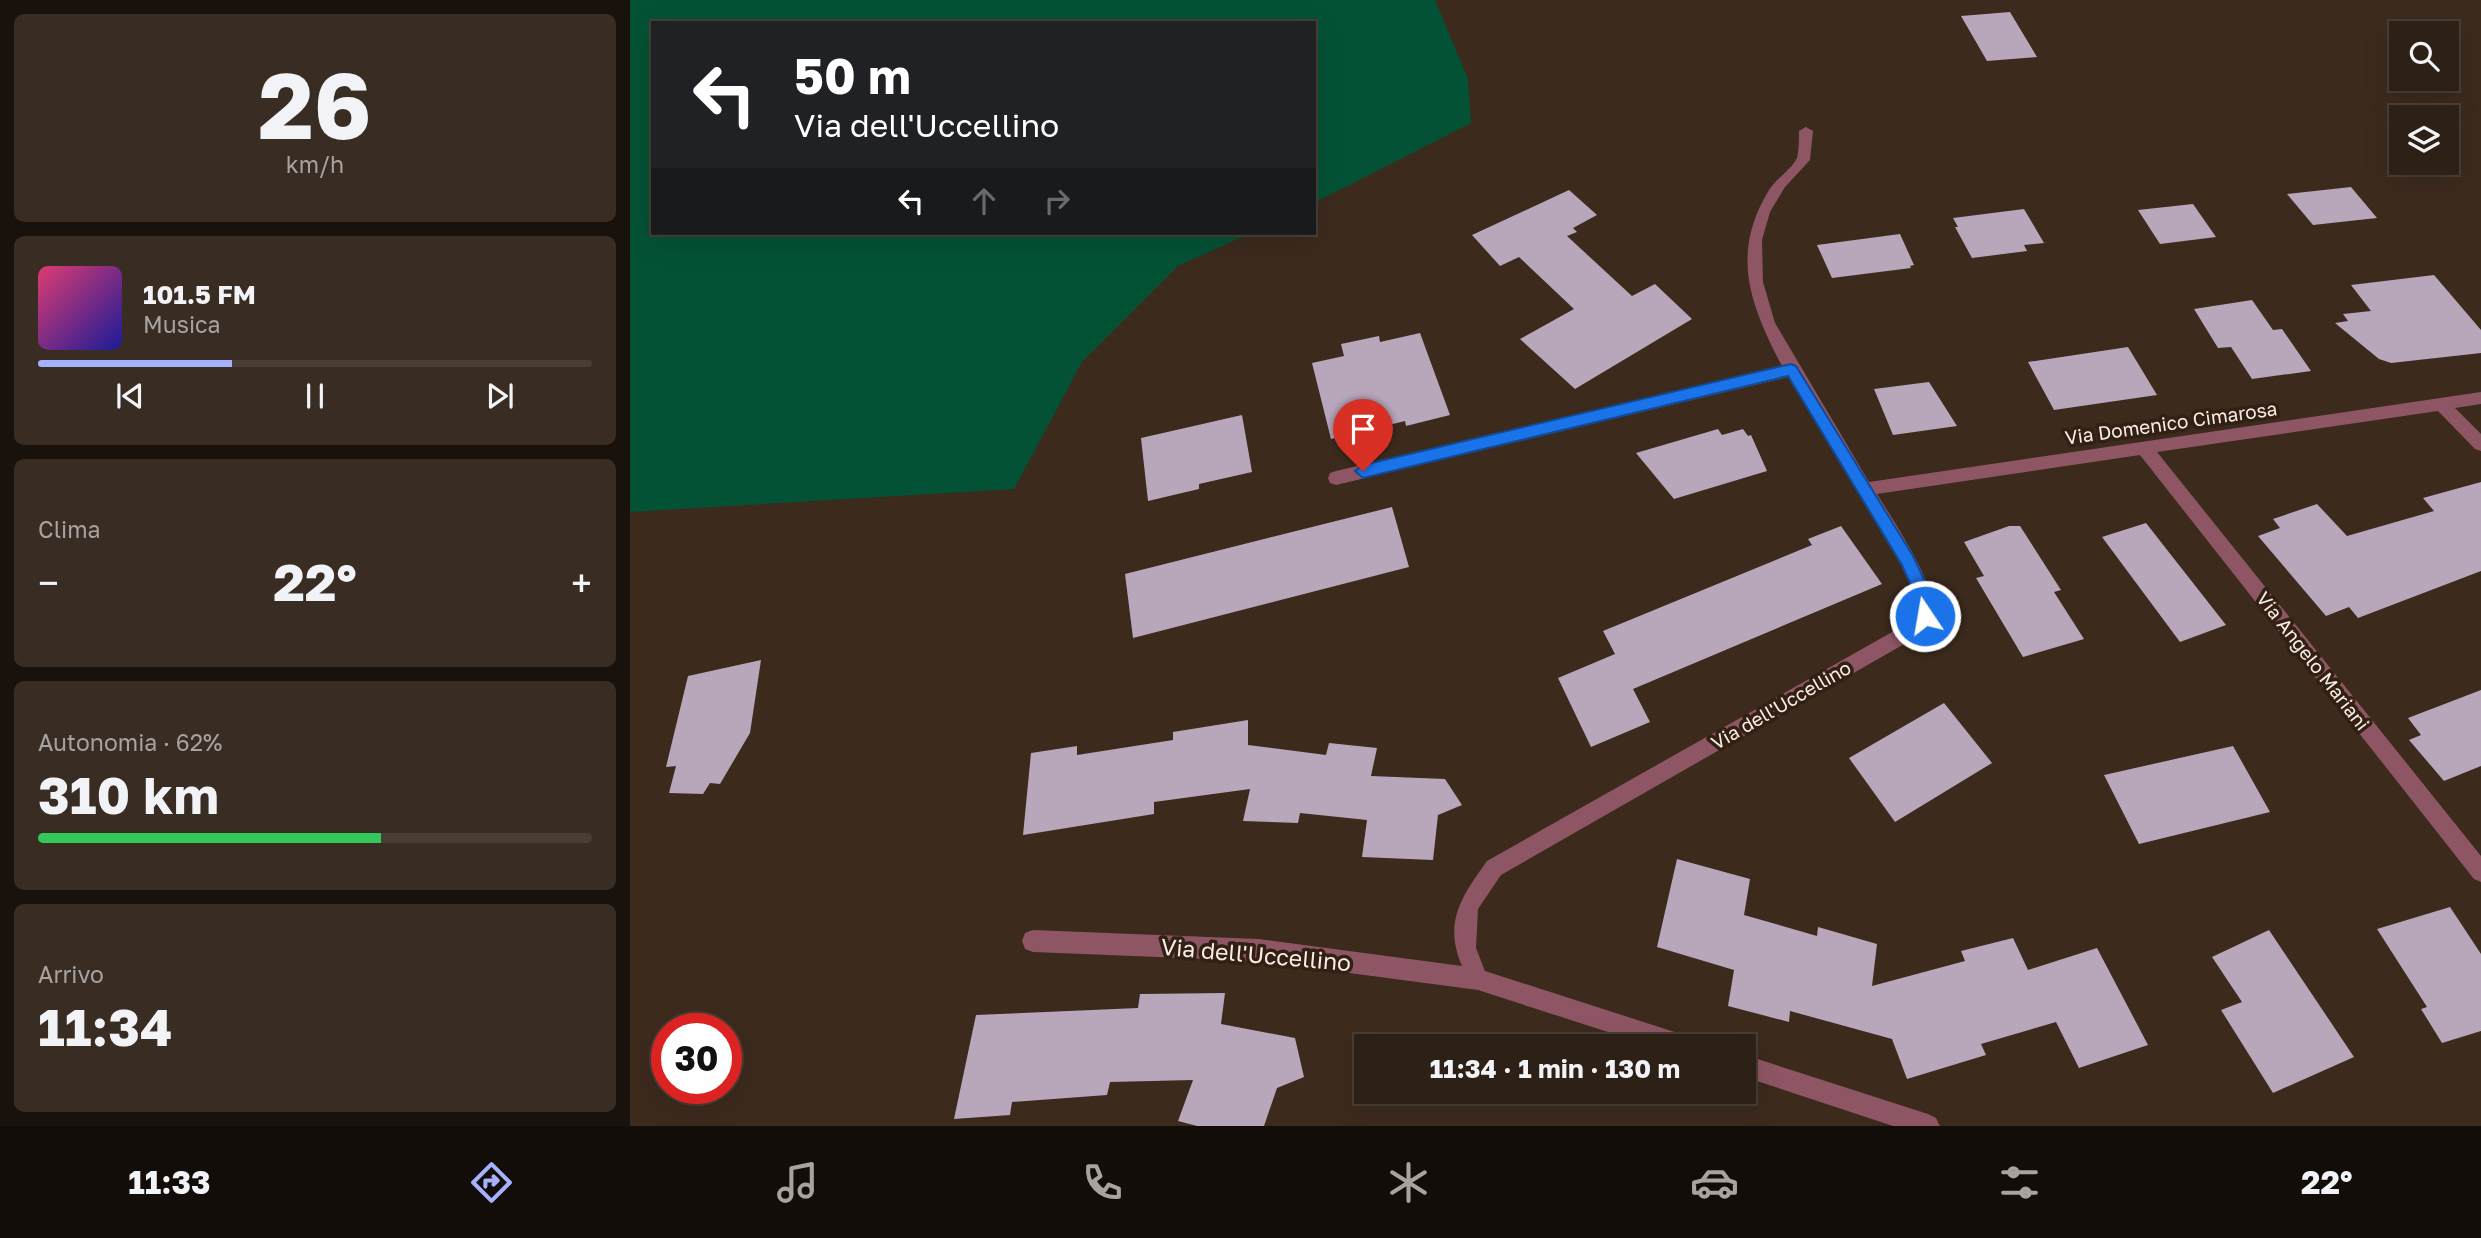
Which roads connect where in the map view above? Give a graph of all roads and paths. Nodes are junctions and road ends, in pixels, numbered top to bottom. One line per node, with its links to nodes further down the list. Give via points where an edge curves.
1 (1806, 131): 2 (street, Via dell'Uccellino, via 1802,160 1763,212 1755,240 1756,282 1767,323)
2 (1791, 370): 7 (street); 8 (street, Via dell'Uccellino)
3 (2481, 398): 4 (street, Via Domenico Cimarosa)
4 (2442, 405): 5 (street); 6 (street, Via Domenico Cimarosa)
5 (2481, 444)
6 (2145, 449): 8 (street, Via Domenico Cimarosa); 9 (street, Via Angelo Mariani)
7 (1336, 478)
8 (1866, 489): 11 (street, Via dell'Uccellino, via 1922,592 1925,616 1908,633 1494,868 1468,906 1465,948)
9 (2481, 873)
10 (1033, 941): 11 (street, Via dell'Uccellino, via 1258,950)
11 (1478, 979): 12 (street, Via dell'Uccellino)
12 (1647, 1034)
13 (1756, 1070): 14 (street)
14 (1928, 1126)

